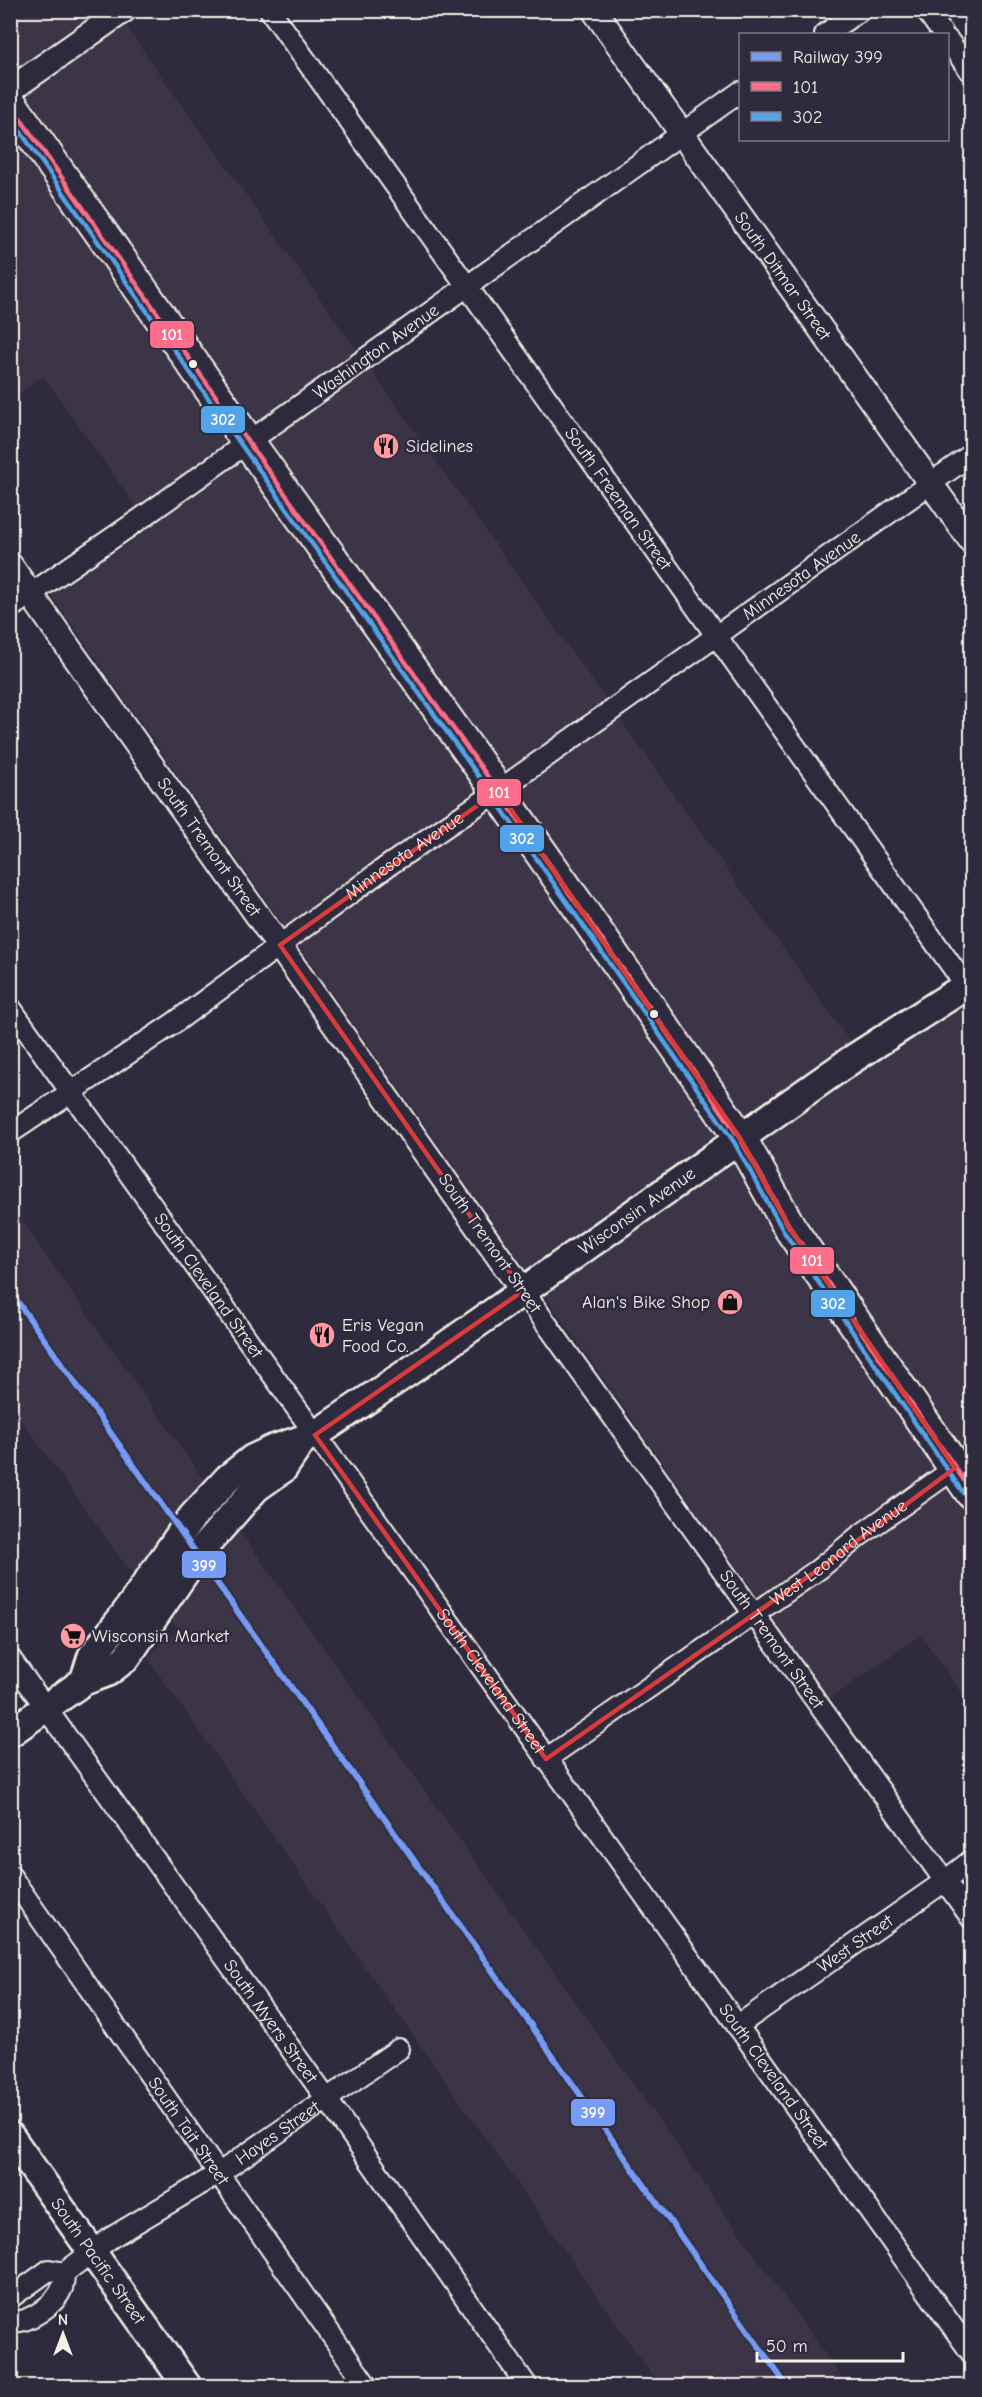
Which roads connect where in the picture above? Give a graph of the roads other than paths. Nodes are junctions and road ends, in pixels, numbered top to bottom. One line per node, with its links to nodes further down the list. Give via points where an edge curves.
1 (124, 10): 10 (street)
2 (270, 10): 14 (street, South Freeman Street)
3 (594, 10): 13 (street, South Ditmar Street)
4 (861, 10): 6 (street)
5 (926, 10): 7 (street)
6 (826, 33)
7 (943, 33)
8 (949, 41): 9 (street)
9 (972, 74)
10 (10, 90)
11 (739, 93): 13 (street, Washington Avenue)
12 (10, 104): 15 (main road)
13 (680, 134): 14 (street, Washington Avenue); 17 (street, South Ditmar Street)
14 (467, 287): 15 (street, Washington Avenue); 22 (street, South Freeman Street)
15 (248, 442): 20 (street, Washington Avenue); 23 (main road)
16 (972, 454): 17 (street, Minnesota Avenue)
17 (930, 483): 18 (street, South Ditmar Street); 22 (street, Minnesota Avenue)
18 (972, 542)
19 (10, 565): 20 (street, South Tremont Street)
20 (31, 594): 21 (street, Washington Avenue); 24 (street, South Tremont Street)
21 (10, 608)
22 (714, 636): 23 (street, Minnesota Avenue); 25 (street, South Freeman Street)
23 (498, 790): 24 (street, Minnesota Avenue); 29 (main road)
24 (280, 945): 27 (street, Minnesota Avenue); 30 (street, South Tremont Street)
25 (969, 984): 29 (main road, Wisconsin Avenue)
26 (10, 1007): 27 (street, South Cleveland Street)
27 (73, 1093): 28 (street, Minnesota Avenue); 31 (street, South Cleveland Street)
28 (10, 1133)
29 (740, 1138): 30 (main road, Wisconsin Avenue); 32 (main road, via 790,1228)
30 (523, 1291): 31 (main road, Wisconsin Avenue); 33 (street, South Tremont Street)
31 (309, 1438): 35 (main road, Wisconsin Avenue, via 283,1469 256,1488 197,1555 126,1658 108,1672 84,1681); 37 (street, South Cleveland Street)
32 (963, 1480): 33 (street, West Leonard Avenue, via 859,1536)
33 (754, 1614): 37 (street, West Leonard Avenue); 40 (street, South Tremont Street)
34 (10, 1658): 35 (street, South Myers Street)
35 (46, 1709): 36 (main road, Wisconsin Avenue); 44 (street, South Myers Street)
36 (10, 1733)
37 (546, 1759): 42 (street, South Cleveland Street)
38 (972, 1860): 40 (street, West Street)
39 (10, 1875): 46 (street, South Tait Street)
40 (945, 1881): 41 (street, South Tremont Street); 42 (street, West Street)
41 (972, 1919)
42 (737, 2026): 51 (street, South Cleveland Street)
43 (399, 2049): 44 (street, Hayes Street)
44 (326, 2098): 46 (street, Hayes Street); 54 (street, South Myers Street)
45 (10, 2136): 47 (main road, South Pacific Street)
46 (218, 2174): 47 (street, Hayes Street); 53 (street, South Tait Street)
47 (92, 2251): 48 (street, Hayes Street); 52 (main road, South Pacific Street)
48 (64, 2273): 49 (street, Hayes Street, via 50,2270); 50 (street, via 62,2288 52,2303 22,2321)
49 (10, 2298)
50 (10, 2321)
51 (972, 2354)
52 (187, 2386)
53 (367, 2386)
54 (526, 2386)

